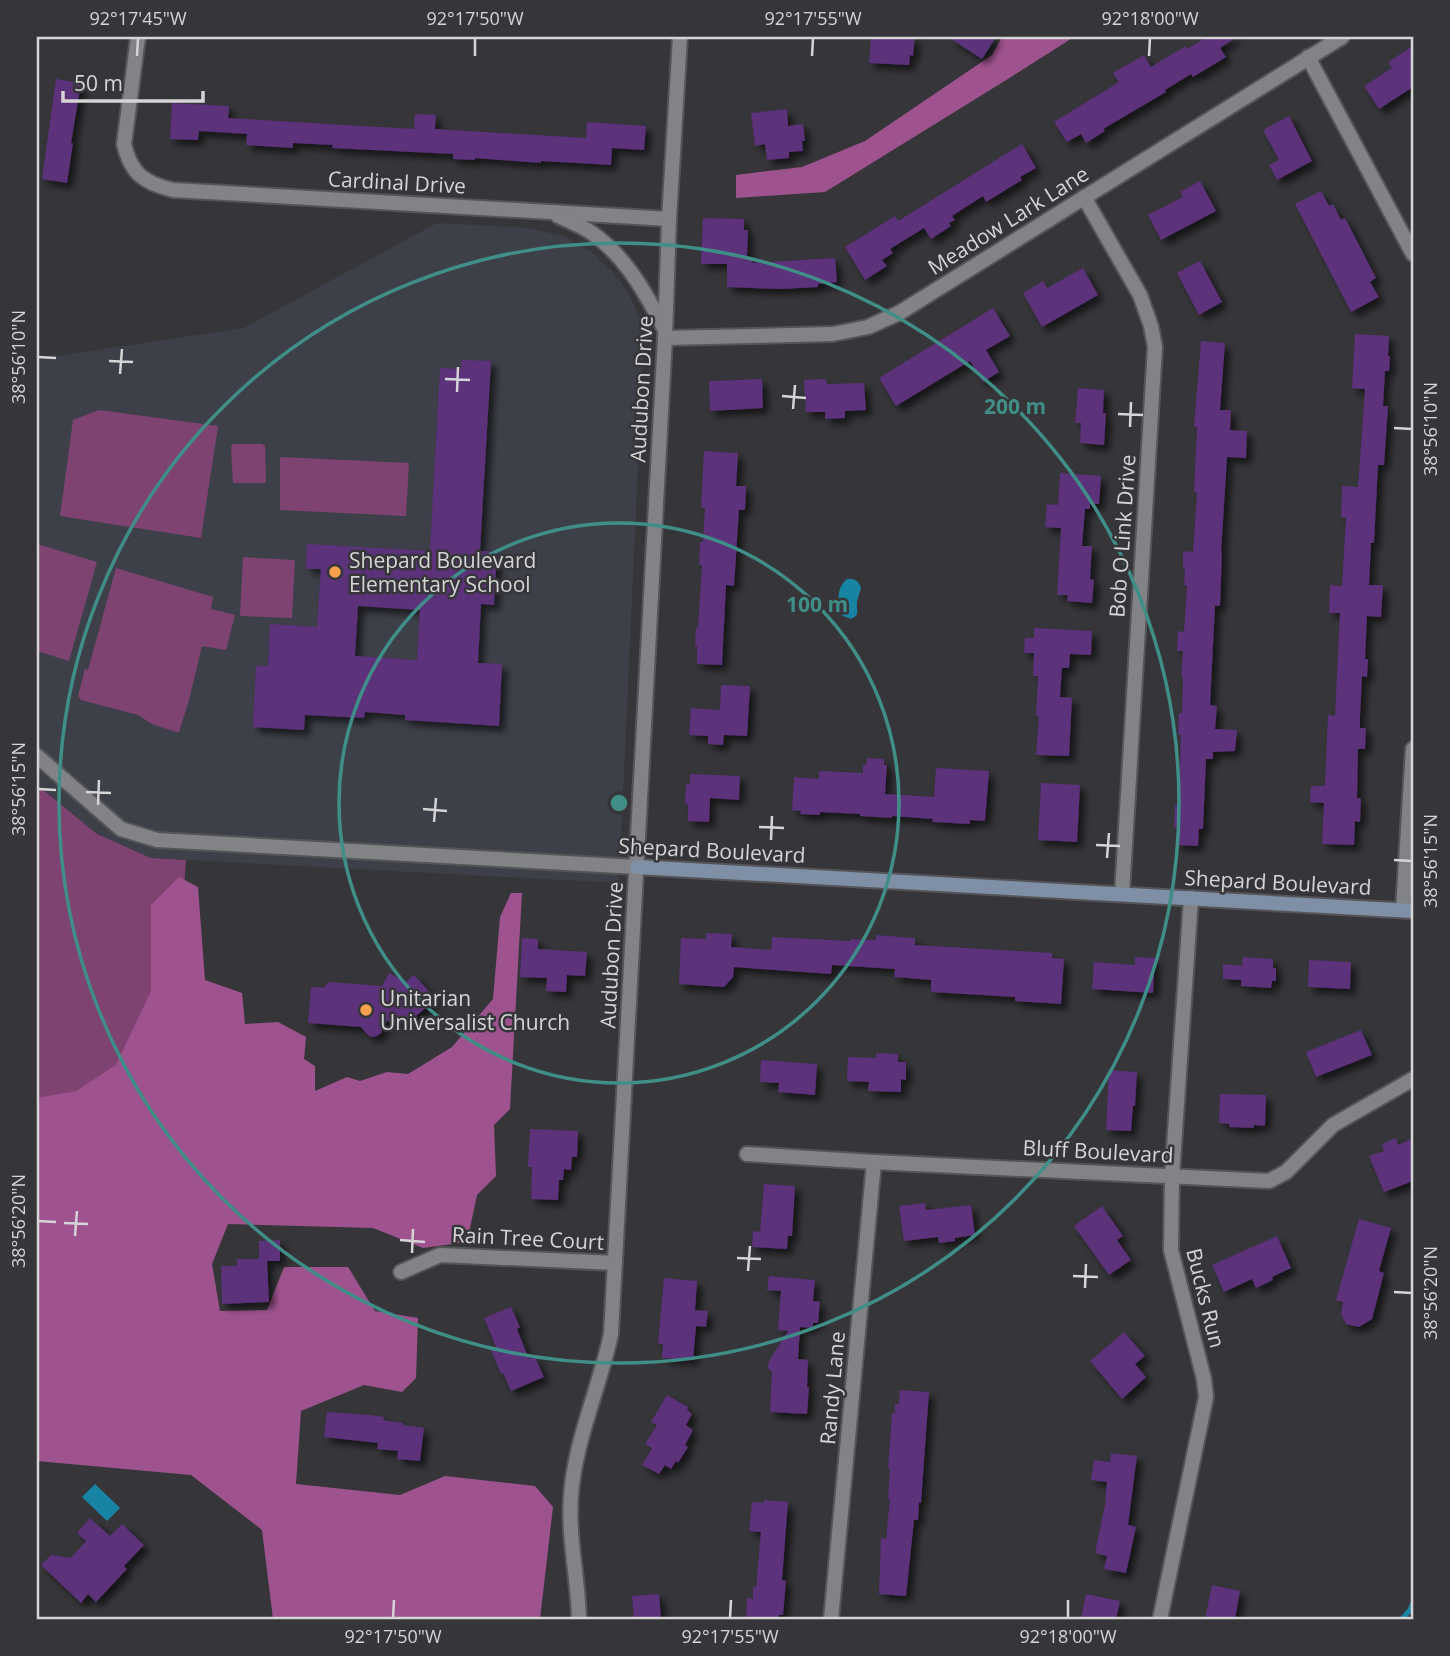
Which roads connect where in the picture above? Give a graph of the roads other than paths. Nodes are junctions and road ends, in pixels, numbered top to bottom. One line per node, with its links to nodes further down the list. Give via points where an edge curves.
1 (138, 37): 6 (street, Cardinal Drive, via 124,144 132,165 154,186)
2 (680, 37): 7 (street, Audubon Drive)
3 (1342, 37): 4 (street, Meadow Lark Lane)
4 (1308, 57): 5 (street, Meadow Lark Lane); 8 (street)
5 (1084, 197): 9 (street, Meadow Lark Lane, via 899,313 869,327 833,334); 13 (street, Bob O Link Drive, via 1140,295 1154,347)
6 (551, 212): 7 (street, Cardinal Drive); 9 (street, via 591,232 622,259 645,292)
7 (669, 219): 9 (street, Audubon Drive)
8 (1413, 254)
9 (665, 334): 12 (street, Audubon Drive)
10 (1413, 749): 15 (street)
11 (37, 756): 12 (street, Shepard Boulevard, via 121,830 157,840)
12 (636, 867): 13 (street, Shepard Boulevard); 20 (street, Audubon Drive)
13 (1122, 894): 14 (street, Shepard Boulevard)
14 (1191, 898): 15 (street, Shepard Boulevard); 19 (street, Bucks Run)
15 (1408, 910)
16 (1413, 1079): 19 (street, Bluff Boulevard, via 1333,1125 1277,1178 1244,1181)
17 (747, 1154): 18 (street, Bluff Boulevard)
18 (874, 1162): 19 (street, Bluff Boulevard); 23 (street, Randy Lane)
19 (1172, 1176): 24 (street, Bucks Run, via 1171,1250 1206,1397)
20 (615, 1263): 21 (street, Rain Tree Court, via 440,1255); 22 (street, Audubon Drive, via 611,1334 571,1489)
21 (401, 1272)
22 (579, 1619)
23 (831, 1619)
24 (1160, 1619)

